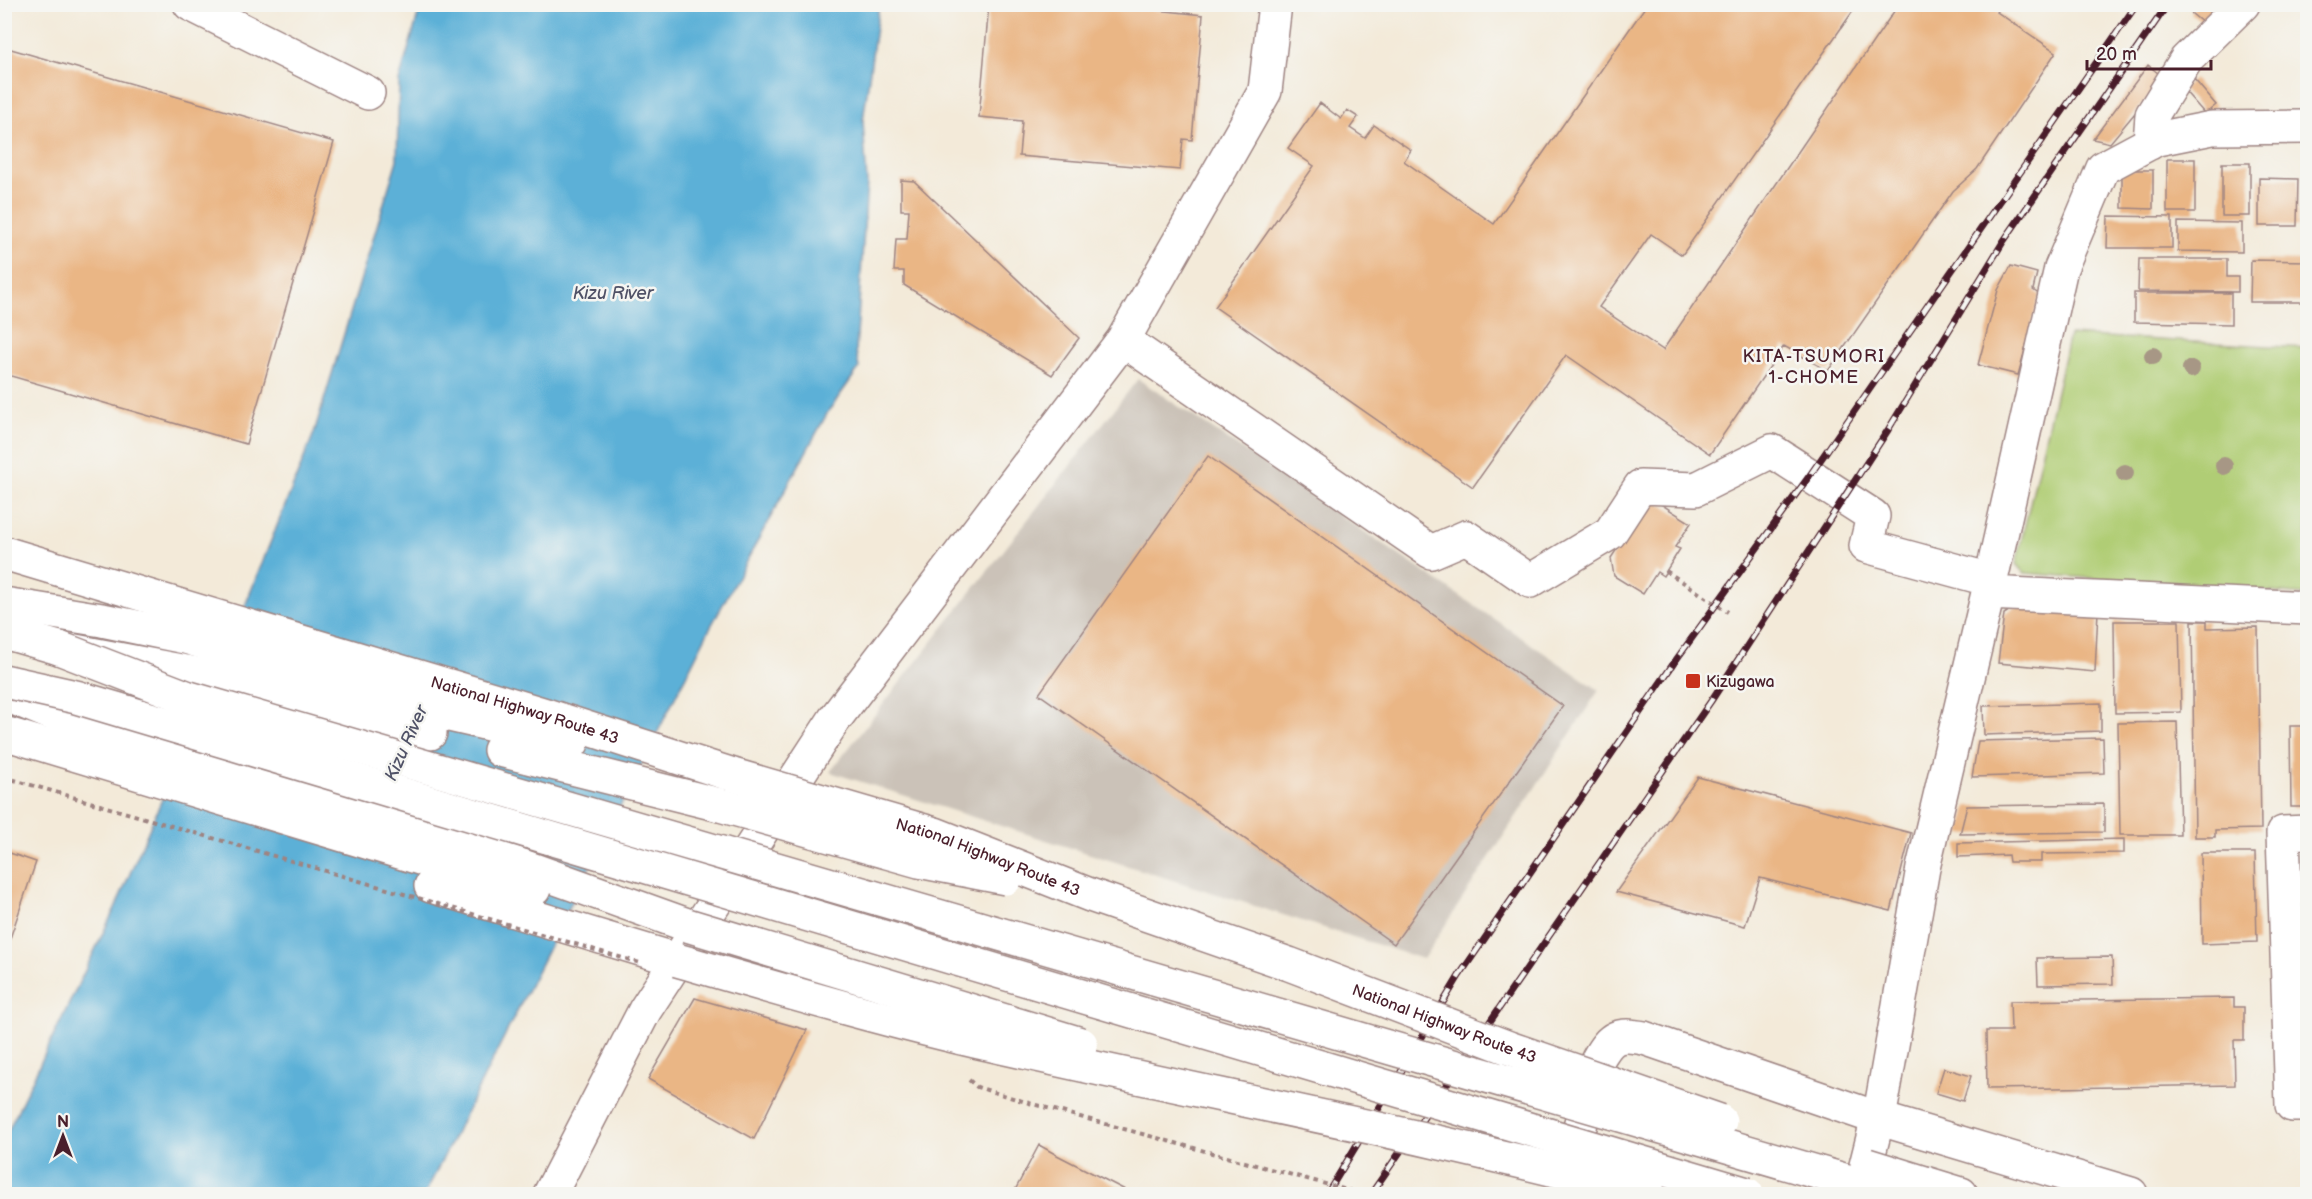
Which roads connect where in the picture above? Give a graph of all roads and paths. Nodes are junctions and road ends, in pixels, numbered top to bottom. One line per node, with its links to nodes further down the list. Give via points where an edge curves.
1 (190, 4): 4 (main road)
2 (1275, 4): 7 (main road, via 1265,91)
3 (2243, 4): 6 (main road, via 2186,60 2152,115)
4 (368, 93)
5 (2307, 127): 6 (main road, via 2212,128)
6 (2150, 143): 10 (main road, via 2103,168 2061,268)
7 (1123, 340): 10 (main road, via 1431,552 1466,537 1530,580 1610,533 1640,487 1696,489 1772,451 1873,516 1866,546); 28 (main road, via 834,720 645,1010)
8 (4, 553): 20 (main road, National Highway Route 43)
9 (1666, 571): 13 (path)
10 (1990, 586): 12 (main road); 26 (main road, via 1923,868)
11 (4, 604): 20 (main road, via 185,637 436,712)
12 (2307, 608)
13 (1728, 612)
14 (4, 632): 15 (main road)
15 (59, 648): 22 (main road, bridge, via 202,675 720,805 918,861); 34 (main road, bridge, via 186,697)
16 (4, 681): 32 (main road, bridge, via 88,700)
17 (4, 694): 23 (main road, via 208,771 482,851)
18 (4, 733): 23 (main road, via 476,875)
19 (4, 756): 25 (main road, bridge, via 666,957 895,1022)
20 (733, 775): 22 (main road, National Highway Route 43, bridge, via 935,834)
21 (2307, 832): 24 (main road, via 2283,833 2292,1105)
22 (1090, 895): 35 (main road, National Highway Route 43, bridge, via 1602,1081)
23 (687, 925): 25 (main road, bridge)
24 (2307, 1105)
25 (1322, 1115): 31 (main road, bridge)
26 (1877, 1118): 30 (main road, via 1644,1038 1614,1038 1598,1059 1566,1179); 33 (main road); 36 (main road)
27 (1446, 1188): 29 (path)
28 (550, 1194)
29 (1444, 1194)
30 (1566, 1194)
31 (1649, 1194)
32 (1747, 1194)
33 (1859, 1194)
34 (1892, 1194)
35 (1961, 1194)
36 (2131, 1194)

